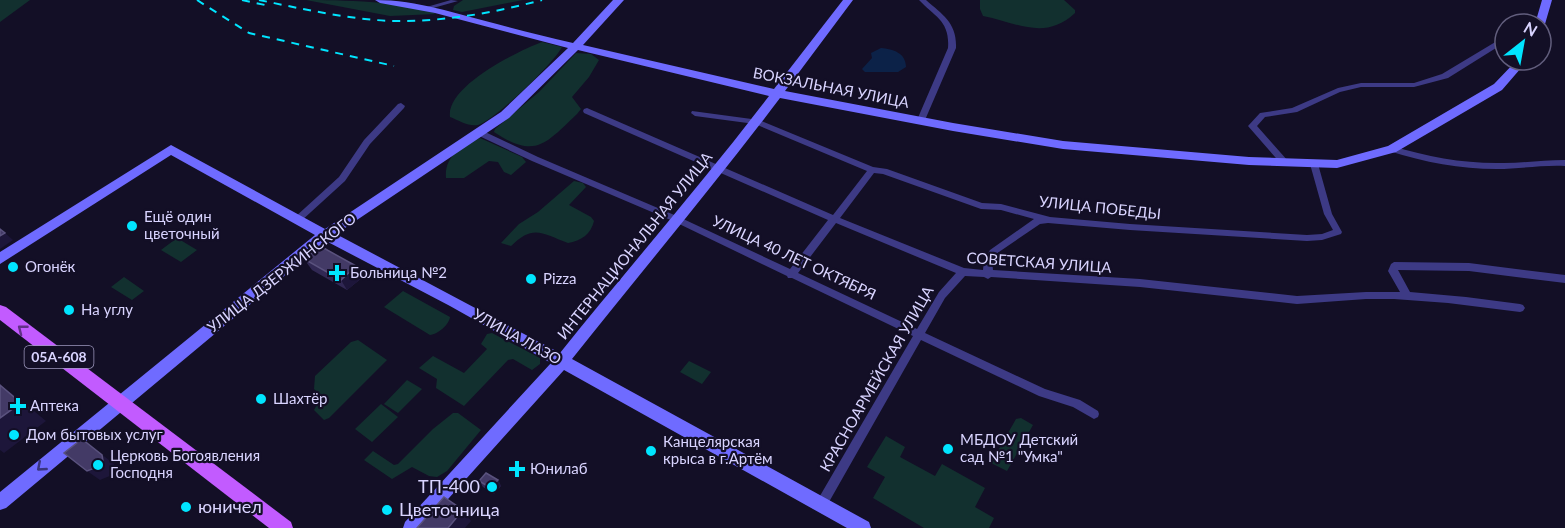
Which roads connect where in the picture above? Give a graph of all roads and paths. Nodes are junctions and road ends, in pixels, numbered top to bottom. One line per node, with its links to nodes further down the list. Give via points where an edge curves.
1 (380, 0): 6 (main road, ВОКЗАЛЬНАЯ УЛИЦА)
2 (458, 0): 6 (street); 7 (street, via 448,7)
3 (619, 0): 8 (main road, УЛИЦА ДЗЕРЖИНСКОГО)
4 (848, 0): 11 (main road, ИНТЕРНАЦИОНАЛЬНАЯ УЛИЦА)
5 (922, 0): 15 (street, via 948,23 954,37)
6 (426, 8): 7 (main road, ВОКЗАЛЬНАЯ УЛИЦА)
7 (449, 15): 8 (main road, ВОКЗАЛЬНАЯ УЛИЦА)
8 (575, 47): 11 (main road, ВОКЗАЛЬНАЯ УЛИЦА); 17 (main road, УЛИЦА ДЗЕРЖИНСКОГО, via 531,93)
9 (1493, 48): 19 (street, via 1445,76 1414,85 1361,85 1338,90 1294,110 1263,115 1252,126)
10 (1512, 72): 18 (main road, ВОКЗАЛЬНАЯ УЛИЦА, via 1498,87)
11 (778, 94): 15 (main road, ВОКЗАЛЬНАЯ УЛИЦА); 16 (main road, ИНТЕРНАЦИОНАЛЬНАЯ УЛИЦА)
12 (401, 106): 26 (street, via 367,142 342,179)
13 (587, 111): 22 (street, СОВЕТСКАЯ УЛИЦА)
14 (695, 113): 16 (street, УЛИЦА ПОБЕДЫ)
15 (921, 120): 19 (main road, ВОКЗАЛЬНАЯ УЛИЦА, via 1063,145)
16 (756, 122): 22 (main road, ИНТЕРНАЦИОНАЛЬНАЯ УЛИЦА); 23 (street, УЛИЦА ПОБЕДЫ)
17 (480, 133): 24 (street, УЛИЦА 40 ЛЕТ ОКТЯБРЯ); 28 (main road, УЛИЦА ДЗЕРЖИНСКОГО)
18 (1392, 148): 20 (street, via 1454,164); 21 (main road, ВОКЗАЛЬНАЯ УЛИЦА, via 1337,164)
19 (1285, 163): 21 (main road, ВОКЗАЛЬНАЯ УЛИЦА)
20 (1565, 163)
21 (1314, 164): 27 (street, УЛИЦА ПОБЕДЫ, via 1328,214 1338,232 1322,237)
22 (720, 169): 24 (main road, ИНТЕРНАЦИОНАЛЬНАЯ УЛИЦА); 25 (street, СОВЕТСКАЯ УЛИЦА)
23 (872, 170): 25 (street); 27 (street, УЛИЦА ПОБЕДЫ, via 981,206)
24 (676, 219): 31 (street, УЛИЦА 40 ЛЕТ ОКТЯБРЯ); 38 (main road, ИНТЕРНАЦИОНАЛЬНАЯ УЛИЦА)
25 (834, 219): 30 (street, СОВЕТСКАЯ УЛИЦА); 31 (street)
26 (297, 220): 28 (main road, УЛИЦА ЛАЗО); 29 (main road, УЛИЦА ЛАЗО, via 171,148)
27 (1050, 220): 32 (street, via 1038,221 993,252 988,259)
28 (325, 235): 38 (main road, УЛИЦА ЛАЗО); 39 (main road, УЛИЦА ДЗЕРЖИНСКОГО)
29 (0, 259)
30 (963, 272): 32 (street, СОВЕТСКАЯ УЛИЦА); 37 (street, КРАСНОАРМЕЙСКАЯ УЛИЦА, via 942,295)
31 (791, 275): 37 (street, УЛИЦА 40 ЛЕТ ОКТЯБРЯ)
32 (988, 275): 34 (street, СОВЕТСКАЯ УЛИЦА, via 1140,284 1297,300)
33 (1565, 279): 34 (street, via 1469,267 1394,266)
34 (1407, 296): 35 (street, СОВЕТСКАЯ УЛИЦА)
35 (1520, 308)
36 (0, 311): 39 (main road, 05А-608, one-way to 36)
37 (920, 334): 40 (street, УЛИЦА 40 ЛЕТ ОКТЯБРЯ); 42 (street, КРАСНОАРМЕЙСКАЯ УЛИЦА)
38 (562, 361): 42 (main road, УЛИЦА ЛАЗО); 44 (main road, ИНТЕРНАЦИОНАЛЬНАЯ УЛИЦА)
39 (118, 403): 41 (main road, УЛИЦА ДЗЕРЖИНСКОГО, one-way to 41); 43 (main road, 05А-608)
40 (1094, 414)
41 (0, 502)
42 (821, 505): 45 (main road, УЛИЦА ЛАЗО)
43 (284, 528)
44 (411, 528)
45 (863, 528)

